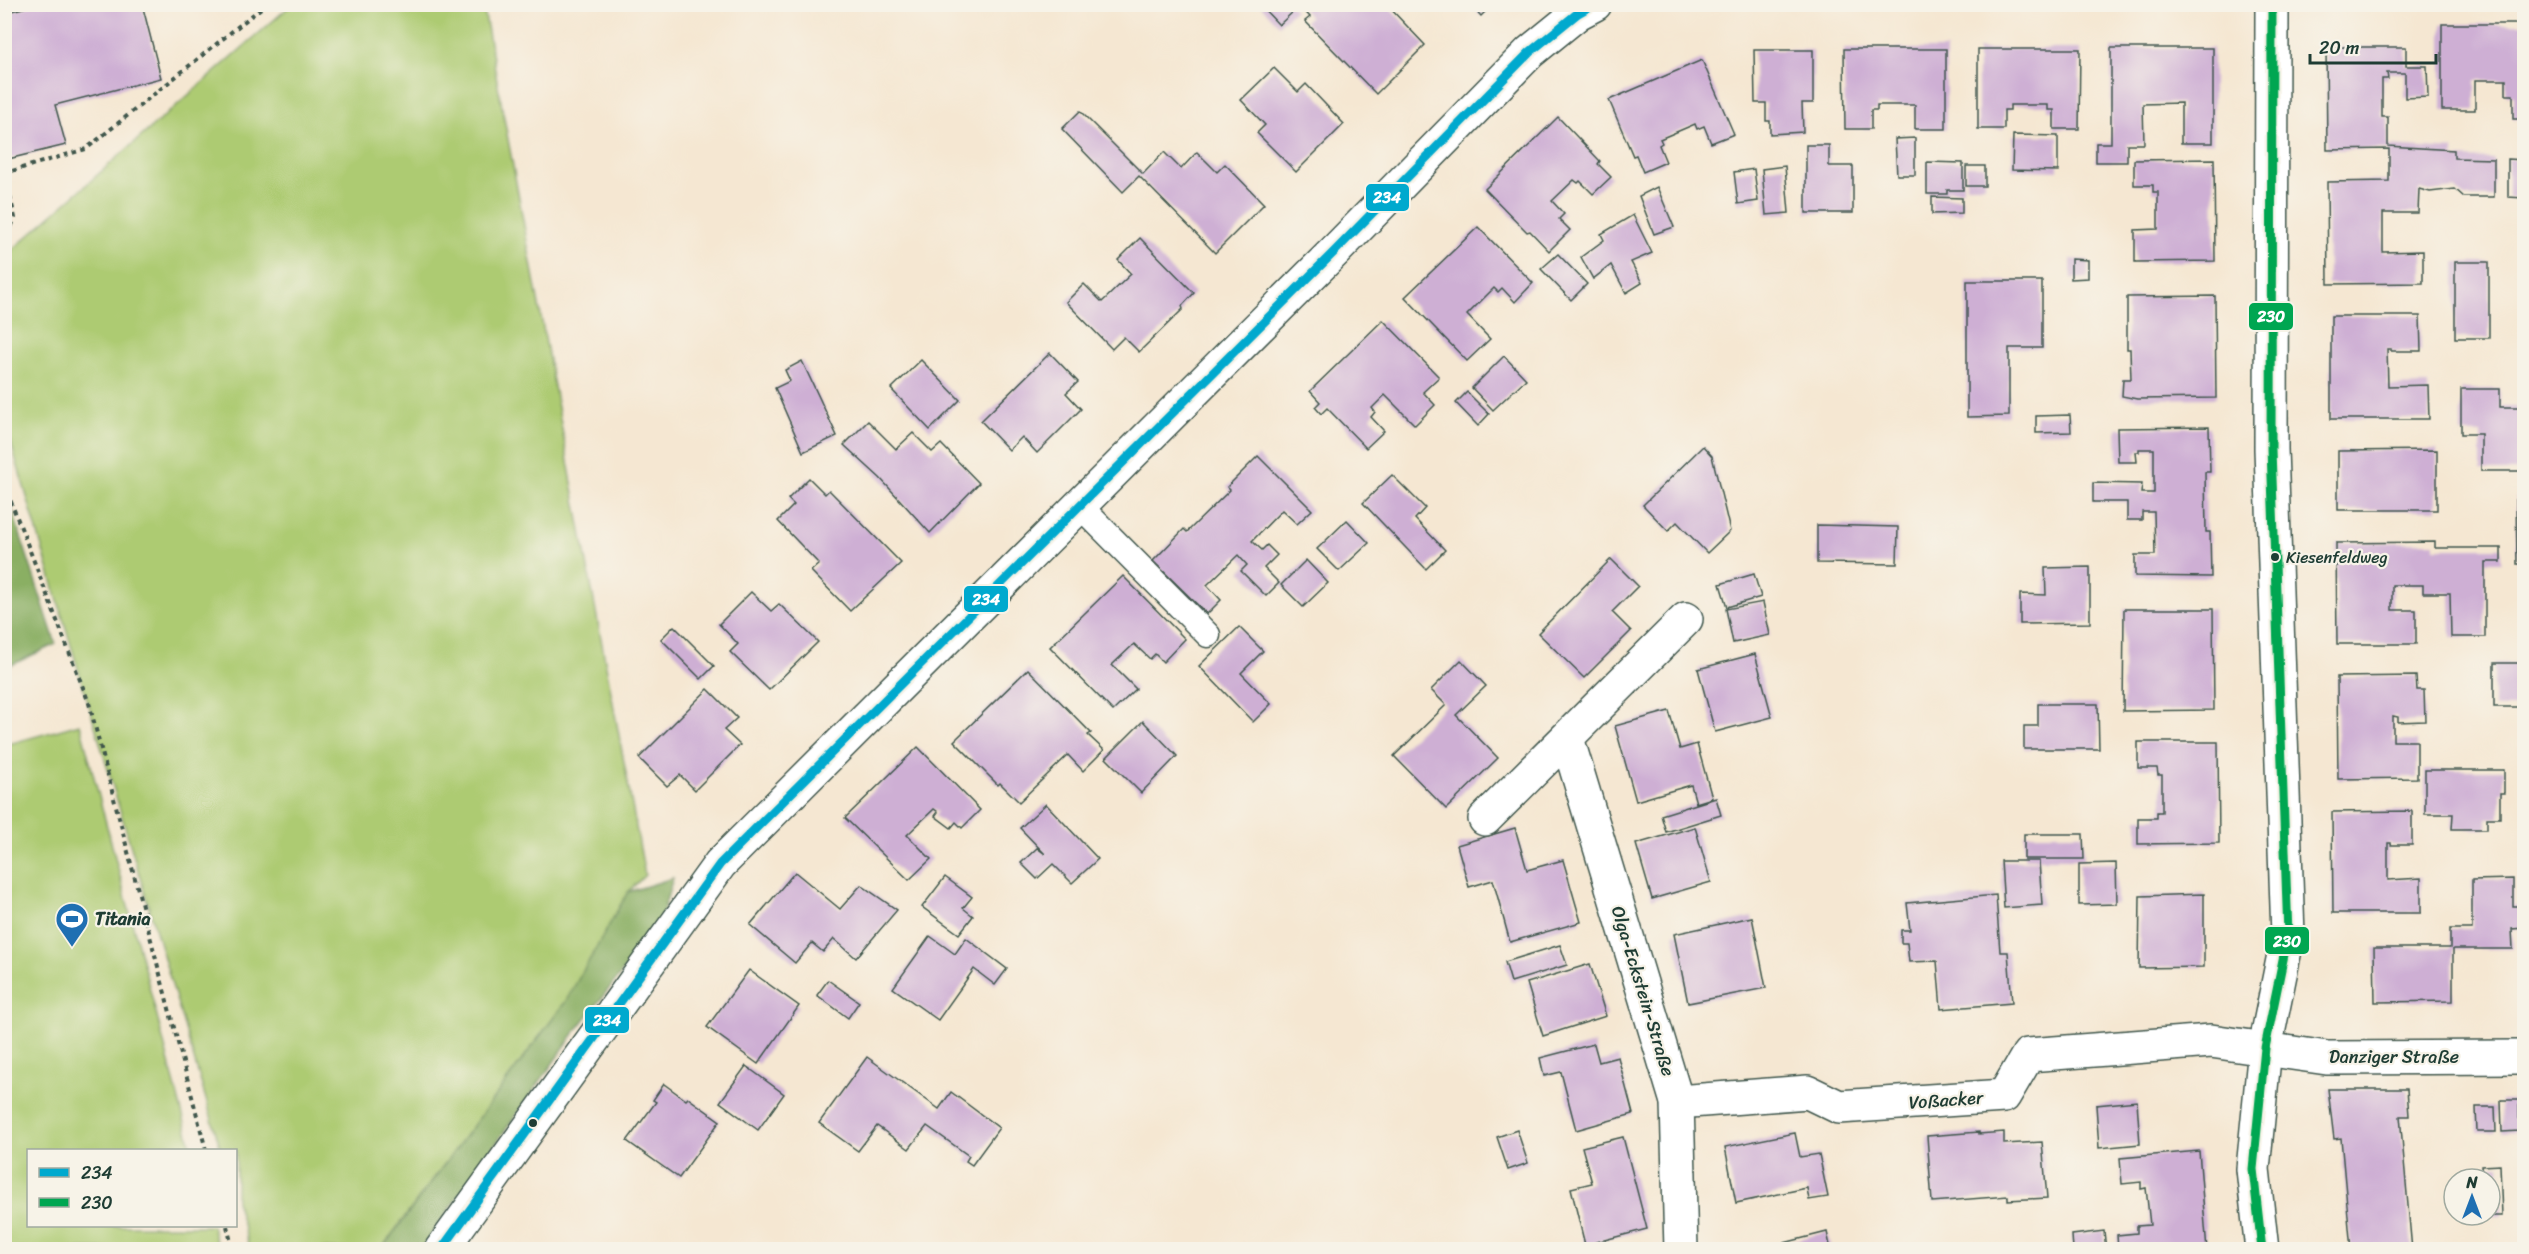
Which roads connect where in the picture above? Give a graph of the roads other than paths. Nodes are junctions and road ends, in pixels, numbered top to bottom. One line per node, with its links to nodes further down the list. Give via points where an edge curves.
1 (1595, 4): 3 (street, via 1530,52)
2 (2272, 4): 8 (street, via 2271,450 2288,935)
3 (1079, 505): 5 (lane); 11 (street, via 720,864)
4 (1686, 619): 6 (street)
5 (1208, 635)
6 (1567, 738): 7 (street); 10 (street, Olga-Eckstein-Straße)
7 (1485, 819)
8 (2265, 1048): 9 (street, Danziger Straße, via 2327,1058); 10 (street, Voßacker, via 2211,1041 2028,1055 2004,1096 1839,1107 1808,1092); 13 (street, via 2253,1169)
9 (2524, 1057)
10 (1677, 1102): 12 (street, Olga-Eckstein-Straße)
11 (441, 1250)
12 (1681, 1250)
13 (2262, 1250)

